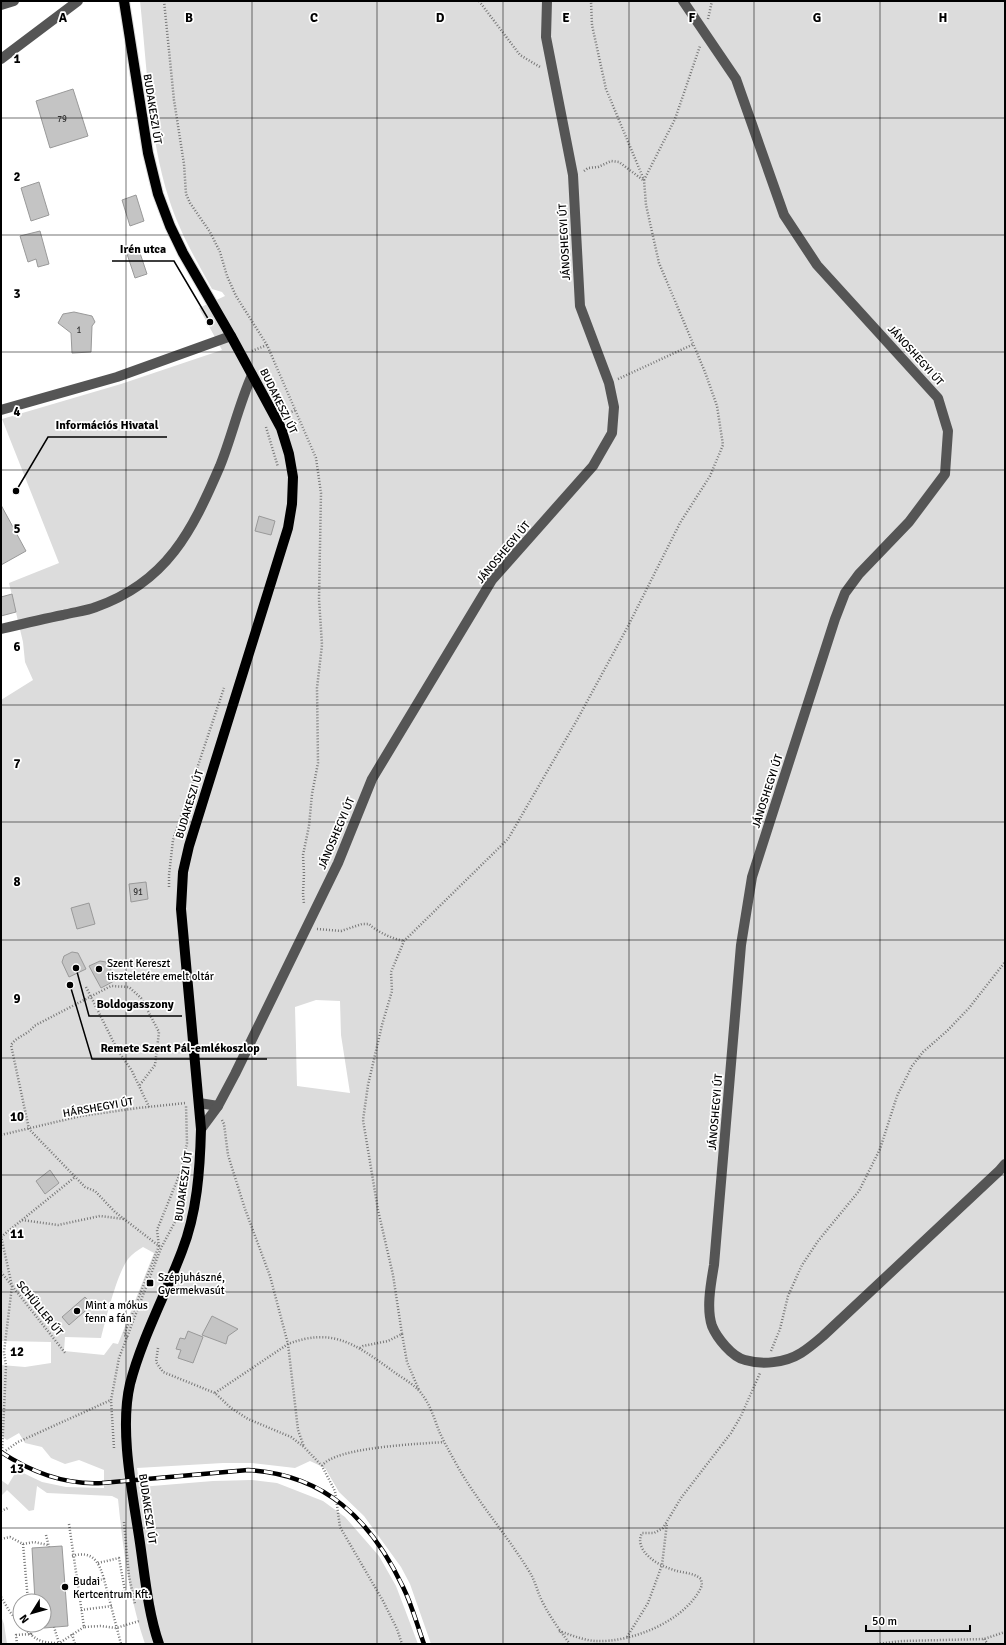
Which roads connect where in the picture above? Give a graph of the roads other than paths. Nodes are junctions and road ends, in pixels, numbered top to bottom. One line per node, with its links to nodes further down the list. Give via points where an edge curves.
1 (14, 1): 6 (street)
2 (78, 1): 7 (street)
3 (124, 1): 8 (main road, BUDAKESZI ÚT, via 148,154 158,194 183,253)
4 (547, 1): 13 (street, JÁNOSHEGYI ÚT, via 546,38 573,175 580,306 609,383 614,407 612,433 593,466 492,580 372,779 338,862)
5 (683, 1): 15 (street, JÁNOSHEGYI ÚT, via 736,79 784,216 817,265 938,398 948,431 945,474 909,522 859,574 845,593 752,877 741,945 709,1299 712,1325 727,1349 744,1360 779,1362 800,1354 823,1336)
6 (1, 4)
7 (1, 59)
8 (231, 336): 9 (main road, BUDAKESZI ÚT); 10 (street, via 118,377)
9 (252, 375): 11 (street, via 220,466 189,532 163,565 131,591 94,608); 12 (main road, BUDAKESZI ÚT, via 285,438 292,466 292,504 288,528 183,872 182,926)
10 (1, 410)
11 (1, 628)
12 (199, 1102): 13 (street); 14 (main road, BUDAKESZI ÚT)
13 (218, 1106): 14 (street, JÁNOSHEGYI ÚT)
14 (201, 1129): 16 (main road, BUDAKESZI ÚT, via 200,1164 190,1224 182,1251 143,1342 127,1403 130,1472 151,1615)
15 (1005, 1164)
16 (159, 1644)

